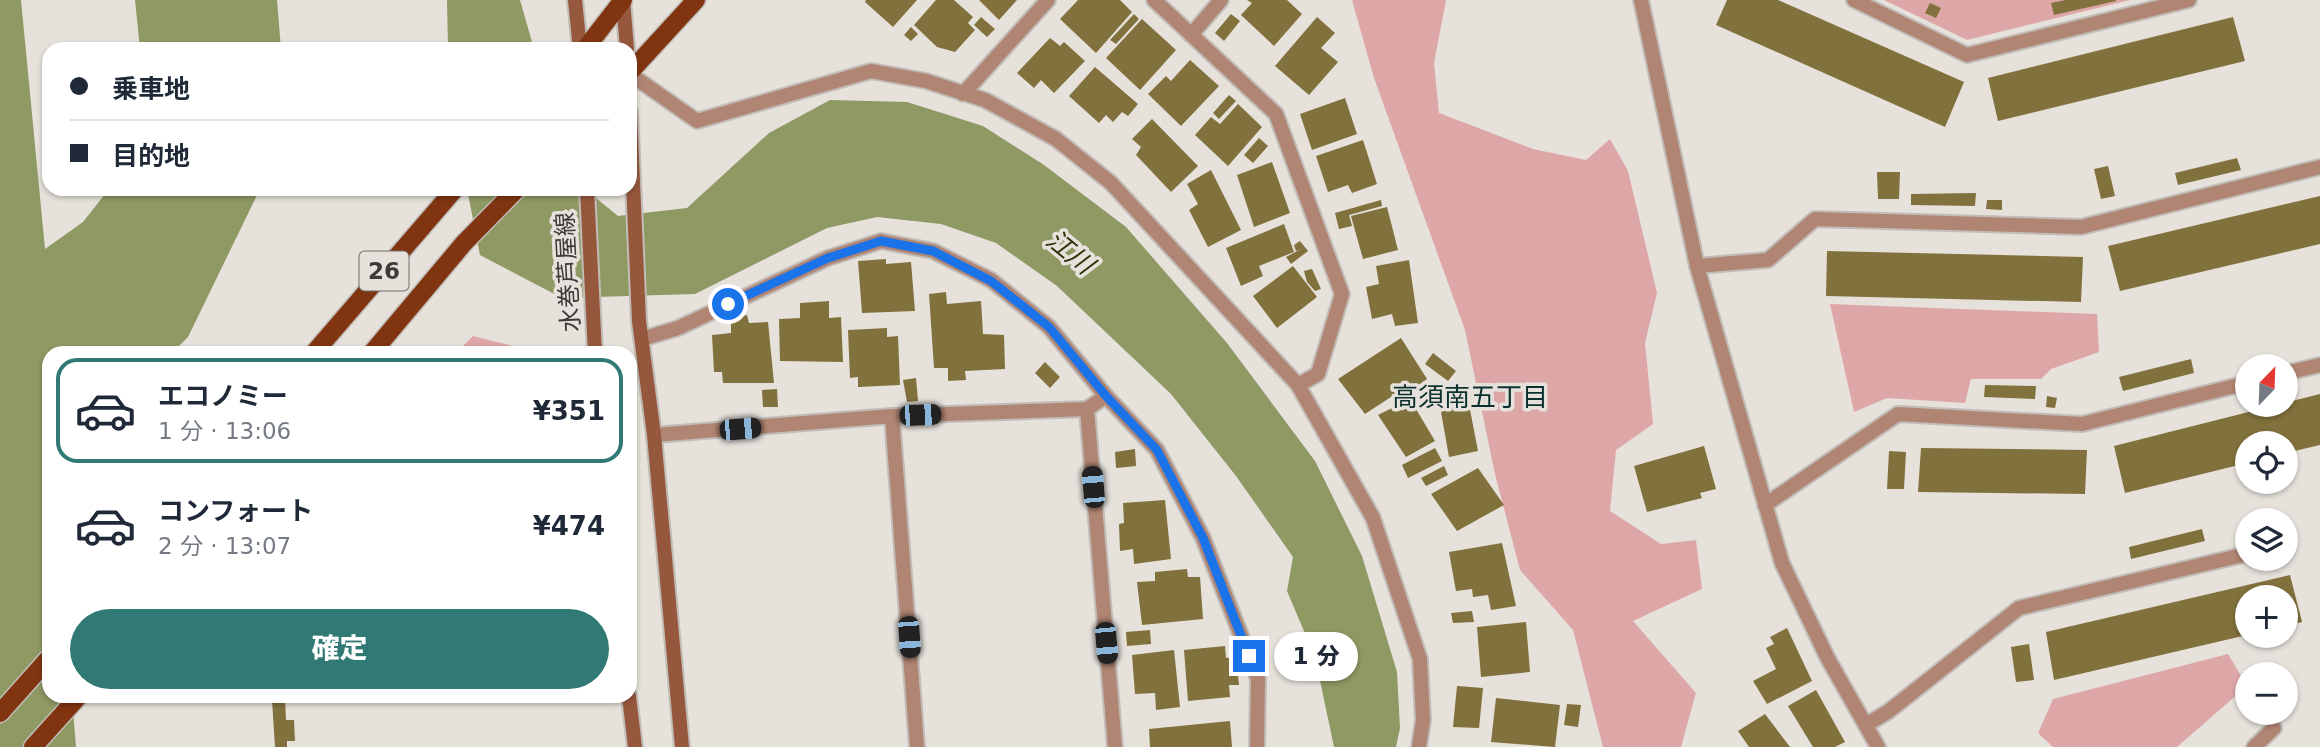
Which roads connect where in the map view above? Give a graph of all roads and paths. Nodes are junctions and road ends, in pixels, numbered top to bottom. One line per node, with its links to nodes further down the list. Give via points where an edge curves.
1 (575, 0): 11 (main road)
2 (623, 0): 12 (main road); 13 (main road)
3 (696, 0): 14 (main road)
4 (1048, 0): 16 (street)
5 (1154, 0): 10 (street)
6 (1221, 0): 10 (street)
7 (1641, 0): 22 (street)
8 (1854, 0): 9 (street, via 1967,55)
9 (2189, 0)
10 (1191, 35): 29 (street, via 1276,114 1342,294 1318,374)
11 (581, 42)
12 (588, 42)
13 (626, 42)
14 (637, 65)
15 (637, 78): 16 (street, via 697,121 871,71)
16 (963, 93): 29 (street, via 1056,139 1111,183)
17 (2320, 167): 22 (street, via 2081,227 1815,219 1768,260)
18 (449, 196): 24 (main road, 26)
19 (510, 196): 25 (main road, 26)
20 (587, 196): 26 (main road, 水巻芦屋線)
21 (633, 196): 23 (main road)
22 (1697, 266): 35 (street)
23 (642, 339): 31 (street, via 678,328 828,258 881,241 933,251 991,281 1049,327); 34 (main road)
24 (320, 346)
25 (378, 346)
26 (595, 346)
27 (2320, 365): 28 (street)
28 (2298, 370)
29 (1298, 385): 49 (street, via 1373,518 1401,596 1420,659 1423,720)
30 (2235, 386): 35 (street, via 2082,424 1898,414)
31 (1106, 396): 32 (street); 48 (street, via 1157,450 1203,538 1258,679)
32 (1087, 409): 33 (street); 47 (street)
33 (892, 416): 34 (street); 46 (street)
34 (654, 435): 45 (main road)
35 (1765, 505): 41 (street, via 1782,564)
36 (2235, 557): 41 (street, via 2020,608)
37 (42, 667): 40 (main road)
38 (73, 703): 43 (main road)
39 (630, 703): 44 (main road)
40 (0, 713)
41 (1866, 725): 50 (street)
42 (2274, 728): 51 (street)
43 (33, 747)
44 (635, 747)
45 (682, 747)
46 (917, 747)
47 (1115, 747)
48 (1257, 747)
49 (1419, 747)
50 (1878, 747)
51 (2254, 747)

